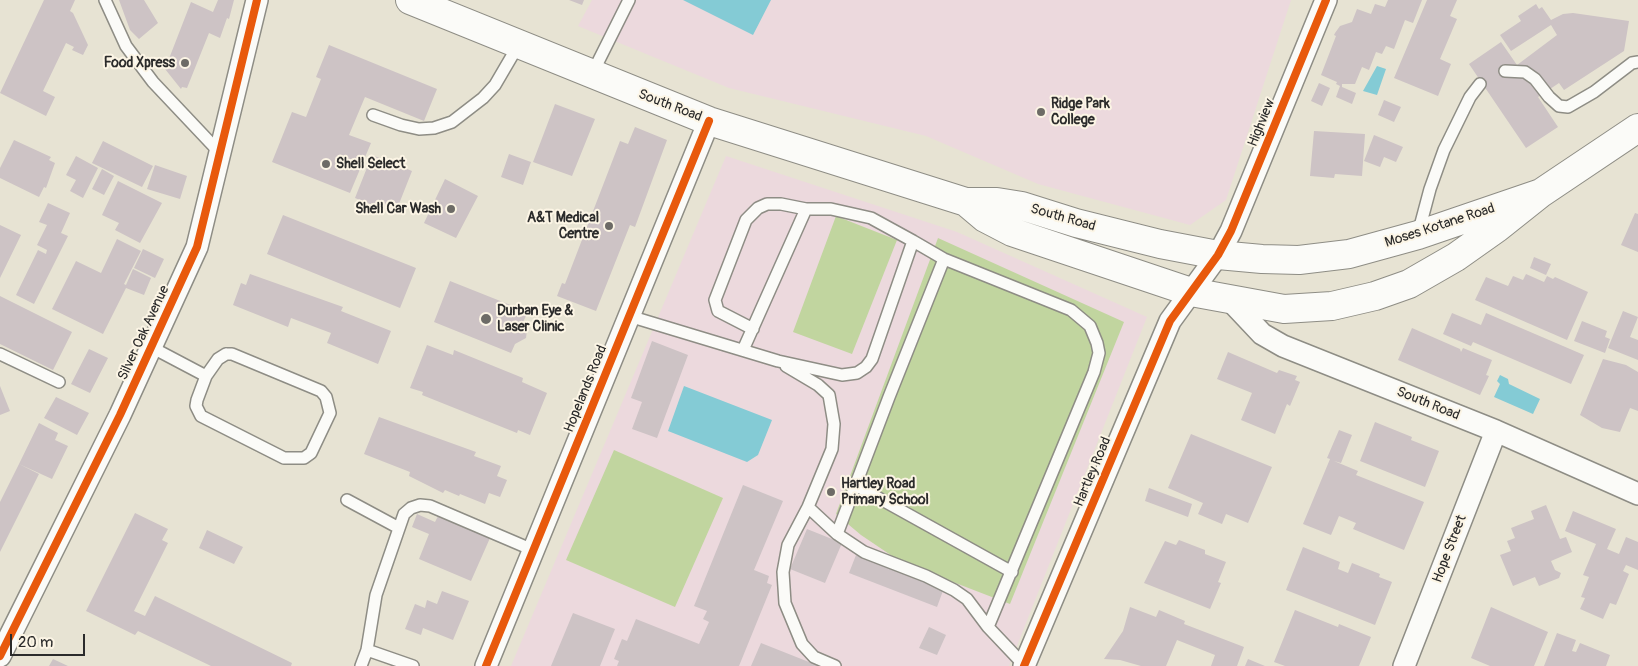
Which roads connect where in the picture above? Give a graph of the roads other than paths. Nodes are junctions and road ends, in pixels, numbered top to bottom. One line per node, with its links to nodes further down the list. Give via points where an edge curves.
1 (105, 0): 14 (lane, via 126,46 153,82)
2 (258, 0): 14 (street, Silver Oak Avenue)
3 (410, 0): 6 (main road, South Road)
4 (629, 0): 9 (lane)
5 (1321, 2): 20 (street, Highview, via 1231,231)
6 (519, 44): 9 (main road, South Road); 11 (lane, via 495,85 452,122 418,129)
7 (1638, 62): 8 (lane, via 1568,107 1554,102 1525,72)
8 (1505, 71)
9 (591, 75): 12 (main road, South Road)
10 (1480, 84): 18 (lane, via 1474,89 1444,150)
11 (373, 115)
12 (709, 121): 16 (main road, South Road); 24 (street, Hopelands Road)
13 (1638, 128): 15 (main road, Moses Kotane Road)
14 (221, 154): 26 (street, Silver Oak Avenue, via 197,248)
15 (1541, 193): 18 (main road, Moses Kotane Road); 23 (main road, Moses Kotane Road, via 1456,257 1409,284 1376,296 1332,306 1284,309)
16 (966, 202): 20 (main road, South Road, via 1022,206 1132,237); 22 (main road, South Road, via 985,218 1012,232)
17 (806, 209): 19 (lane, via 831,209 871,218); 25 (lane); 25 (lane, via 767,204 746,220 715,300 718,311)
18 (1418, 236): 20 (main road, Moses Kotane Road, via 1349,254 1299,260)
19 (913, 241): 21 (lane); 29 (lane, via 872,359 866,367 842,375)
20 (1218, 255): 22 (street, Highview)
21 (944, 259): 33 (lane, via 888,396); 40 (lane, via 1071,310 1090,326 1097,343 1099,353 1094,372)
22 (1192, 292): 23 (main road, Moses Kotane Road); 48 (street, Hartley Road, via 1170,321)
23 (1229, 299): 32 (street, South Road, via 1262,334 1284,346)
24 (629, 316): 27 (lane); 39 (street, Hopelands Road)
25 (753, 329): 27 (lane)
26 (151, 347): 30 (lane); 43 (street, Silver Oak Avenue)
27 (743, 350): 29 (lane)
28 (0, 354): 31 (lane)
29 (778, 361): 36 (lane, via 829,395 834,424 832,449)
30 (206, 376): 30 (lane, via 218,359 232,354 320,390 326,397 330,413 311,453 304,458 284,458 201,416 196,406)
31 (59, 382)
32 (1496, 432): 34 (street, South Road); 49 (street, Hope Street)
33 (856, 486): 38 (lane); 40 (lane)
34 (1638, 494)
35 (347, 500): 37 (lane)
36 (808, 508): 38 (lane); 47 (lane, via 788,545 783,572 784,603 802,644 814,658)
37 (399, 528): 39 (lane, via 404,514 411,508 430,506); 42 (lane, via 376,595)
38 (837, 534): 41 (lane, via 864,552 954,590 968,600)
39 (533, 550): 46 (street, Hopelands Road)
40 (1012, 572): 41 (lane)
41 (988, 627): 48 (lane)
42 (367, 650): 44 (lane); 45 (lane)
43 (0, 656)
44 (362, 666)
45 (413, 666)
46 (486, 666)
47 (835, 666)
48 (1025, 666)
49 (1404, 666)

